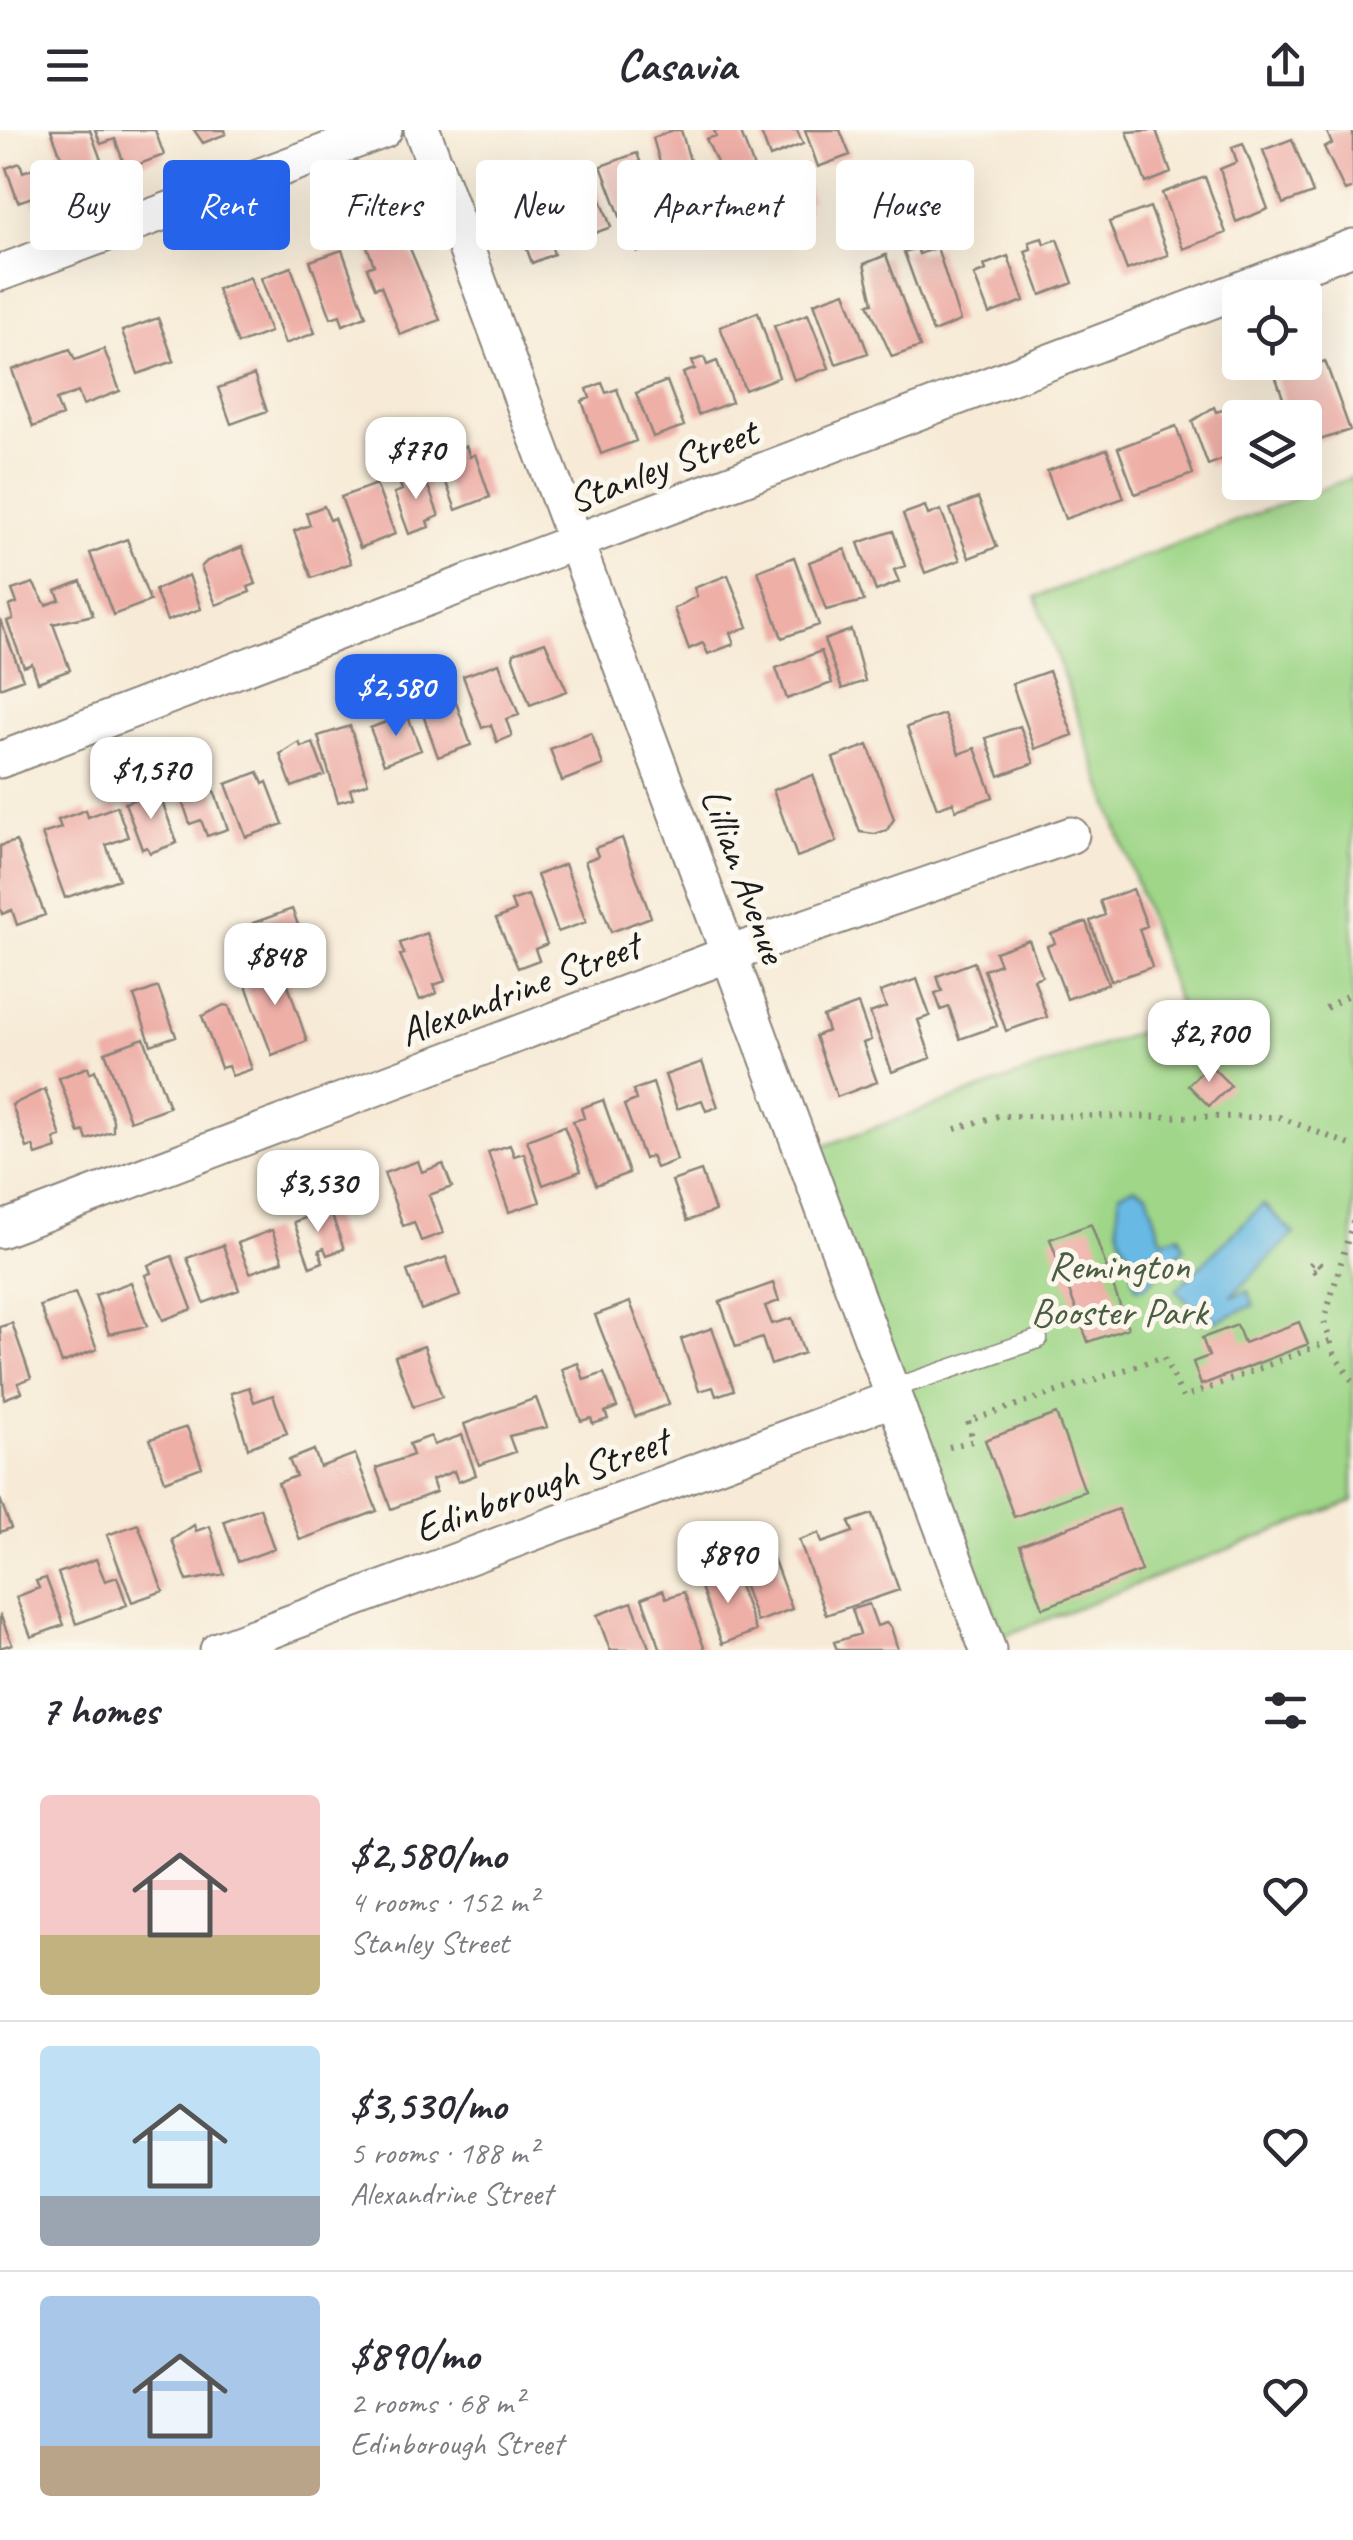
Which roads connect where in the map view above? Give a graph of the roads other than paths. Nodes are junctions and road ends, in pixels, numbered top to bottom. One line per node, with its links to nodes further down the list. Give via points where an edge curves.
1 (384, 130): 4 (street)
2 (422, 130): 5 (street, Lillian Avenue)
3 (1353, 246): 5 (street, Stanley Street)
4 (0, 273)
5 (576, 543): 6 (street, Stanley Street); 8 (street, Lillian Avenue)
6 (0, 760)
7 (1071, 835): 8 (street, Alexandrine Street)
8 (729, 954): 9 (street, Alexandrine Street); 11 (street, Lillian Avenue)
9 (0, 1230)
10 (1038, 1338): 11 (lane)
11 (892, 1393): 12 (street, Edinborough Street); 13 (street, Lillian Avenue)
12 (218, 1650)
13 (988, 1650)

